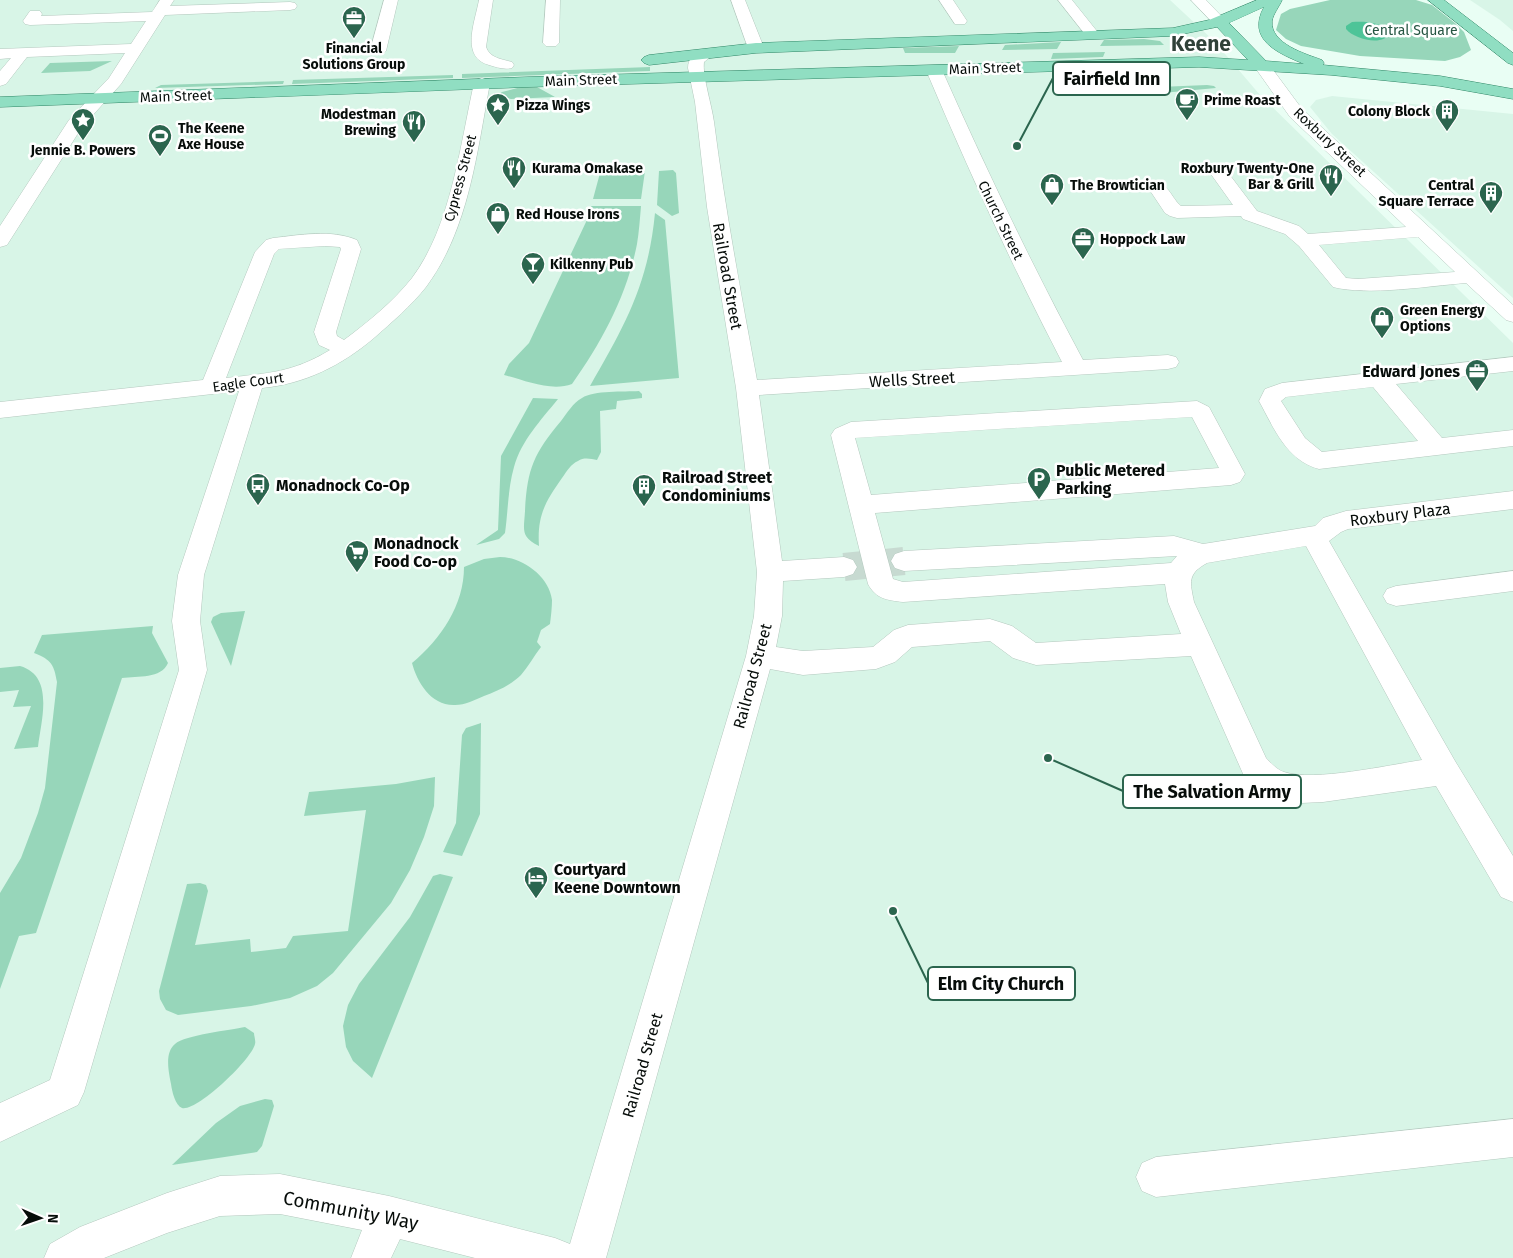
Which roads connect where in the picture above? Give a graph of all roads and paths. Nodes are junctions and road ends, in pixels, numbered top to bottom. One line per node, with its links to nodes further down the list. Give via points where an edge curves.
1 (391, 0): 19 (street)
2 (486, 0): 27 (street, via 478,47 481,55)
3 (553, 0): 16 (street)
4 (738, 0): 18 (street)
5 (946, 0): 12 (street)
6 (1065, 0): 15 (street)
7 (1198, 0): 13 (street)
8 (1273, 0): 13 (main road); 31 (main road, via 1265,23 1275,43)
9 (1435, 0): 23 (main road)
10 (290, 6): 11 (street)
11 (161, 9): 17 (street); 21 (street, via 26,26)
12 (960, 21)
13 (1219, 21): 14 (main road, Main Street, via 1194,29); 29 (main road)
14 (1145, 34): 15 (main road, Main Street); 25 (main road, Main Street, via 1164,39 1177,51 1175,57)
15 (1092, 35): 18 (main road, Main Street)
16 (551, 43)
17 (137, 48): 20 (street); 33 (street)
18 (756, 48): 22 (main road, Main Street)
19 (378, 51)
20 (23, 52): 21 (street); 36 (street)
21 (1, 54)
22 (706, 54): 24 (main road, Main Street); 32 (street, Railroad Street, via 696,62)
23 (1509, 57): 35 (main road, via 1504,66 1493,73 1470,80)
24 (631, 60)
25 (1161, 63): 29 (main road, Main Street); 30 (main road, Main Street)
26 (525, 64): 27 (main road, Main Street)
27 (506, 65): 28 (main road, Main Street)
28 (469, 66)
29 (1262, 66): 31 (main road); 45 (street, Roxbury Street, via 1296,113)
30 (934, 70): 32 (main road, Main Street); 54 (street, Church Street, via 979,174)
31 (1331, 70): 35 (main road)
32 (699, 76): 37 (main road, Main Street); 58 (street, Railroad Street, via 716,207)
33 (115, 80): 34 (main road, Main Street); 39 (street)
34 (135, 80)
35 (1440, 81): 40 (main road)
36 (0, 83): 38 (main road)
37 (482, 83): 39 (main road, Main Street); 48 (street, Cypress Street, via 467,162)
38 (19, 84)
39 (97, 90): 41 (main road, Main Street); 47 (street)
40 (1513, 94)
41 (0, 102)
42 (1217, 170): 44 (street)
43 (1158, 189): 44 (street, via 1177,212)
44 (1245, 210): 46 (street, via 1292,230)
45 (1424, 231): 46 (street); 49 (street, Roxbury Street)
46 (1304, 240): 49 (street, via 1340,283)
47 (0, 241)
48 (441, 243): 51 (street, Eagle Court, via 424,275 403,301)
49 (1471, 277): 50 (street, Roxbury Street)
50 (1511, 312)
51 (346, 349): 56 (street, Eagle Court, via 305,373); 57 (street, via 327,340 325,332 350,244 336,241 273,244 265,252)
52 (1168, 362): 54 (street, Wells Street)
53 (1513, 364): 55 (street)
54 (1076, 367): 58 (street, Wells Street)
55 (1379, 379): 61 (street); 61 (street, via 1282,390 1273,394 1270,401 1300,450 1319,461)
56 (253, 383): 57 (street, Eagle Court); 76 (street, via 191,575 186,621 193,670 66,1092)
57 (211, 388): 59 (street, Eagle Court)
58 (747, 388): 68 (street, Railroad Street)
59 (0, 410)
60 (1513, 438): 61 (street)
61 (1436, 447)
62 (1513, 500): 64 (street, Roxbury Plaza, via 1346,520)
63 (860, 505): 63 (street, via 843,435 850,430 1192,409 1201,412 1233,474 1228,478); 69 (street, via 880,584 894,592)
64 (1313, 536): 65 (street, Roxbury Plaza); 74 (street)
65 (1201, 554): 66 (street, via 1174,546); 69 (street, via 1186,562)
66 (904, 561)
67 (844, 567): 68 (street)
68 (770, 572): 73 (street, Railroad Street, via 768,616)
69 (1178, 574): 72 (street, via 1181,602)
70 (1513, 581): 71 (street)
71 (1396, 596)
72 (1200, 644): 73 (street, via 1036,654 1023,651 1000,632 990,630 908,636 876,658 803,663); 74 (street, via 1255,767 1268,780 1289,788 1316,788)
73 (760, 656): 83 (street, Railroad Street)
74 (1444, 771): 75 (street)
75 (1513, 886)
76 (0, 1123)
77 (1513, 1138): 78 (street)
78 (1156, 1177)
79 (389, 1216): 80 (street, Community Way, via 280,1194 220,1196 94,1241); 81 (street); 82 (street, Community Way)
80 (64, 1258)
81 (371, 1258)
82 (556, 1258)
83 (586, 1258)

